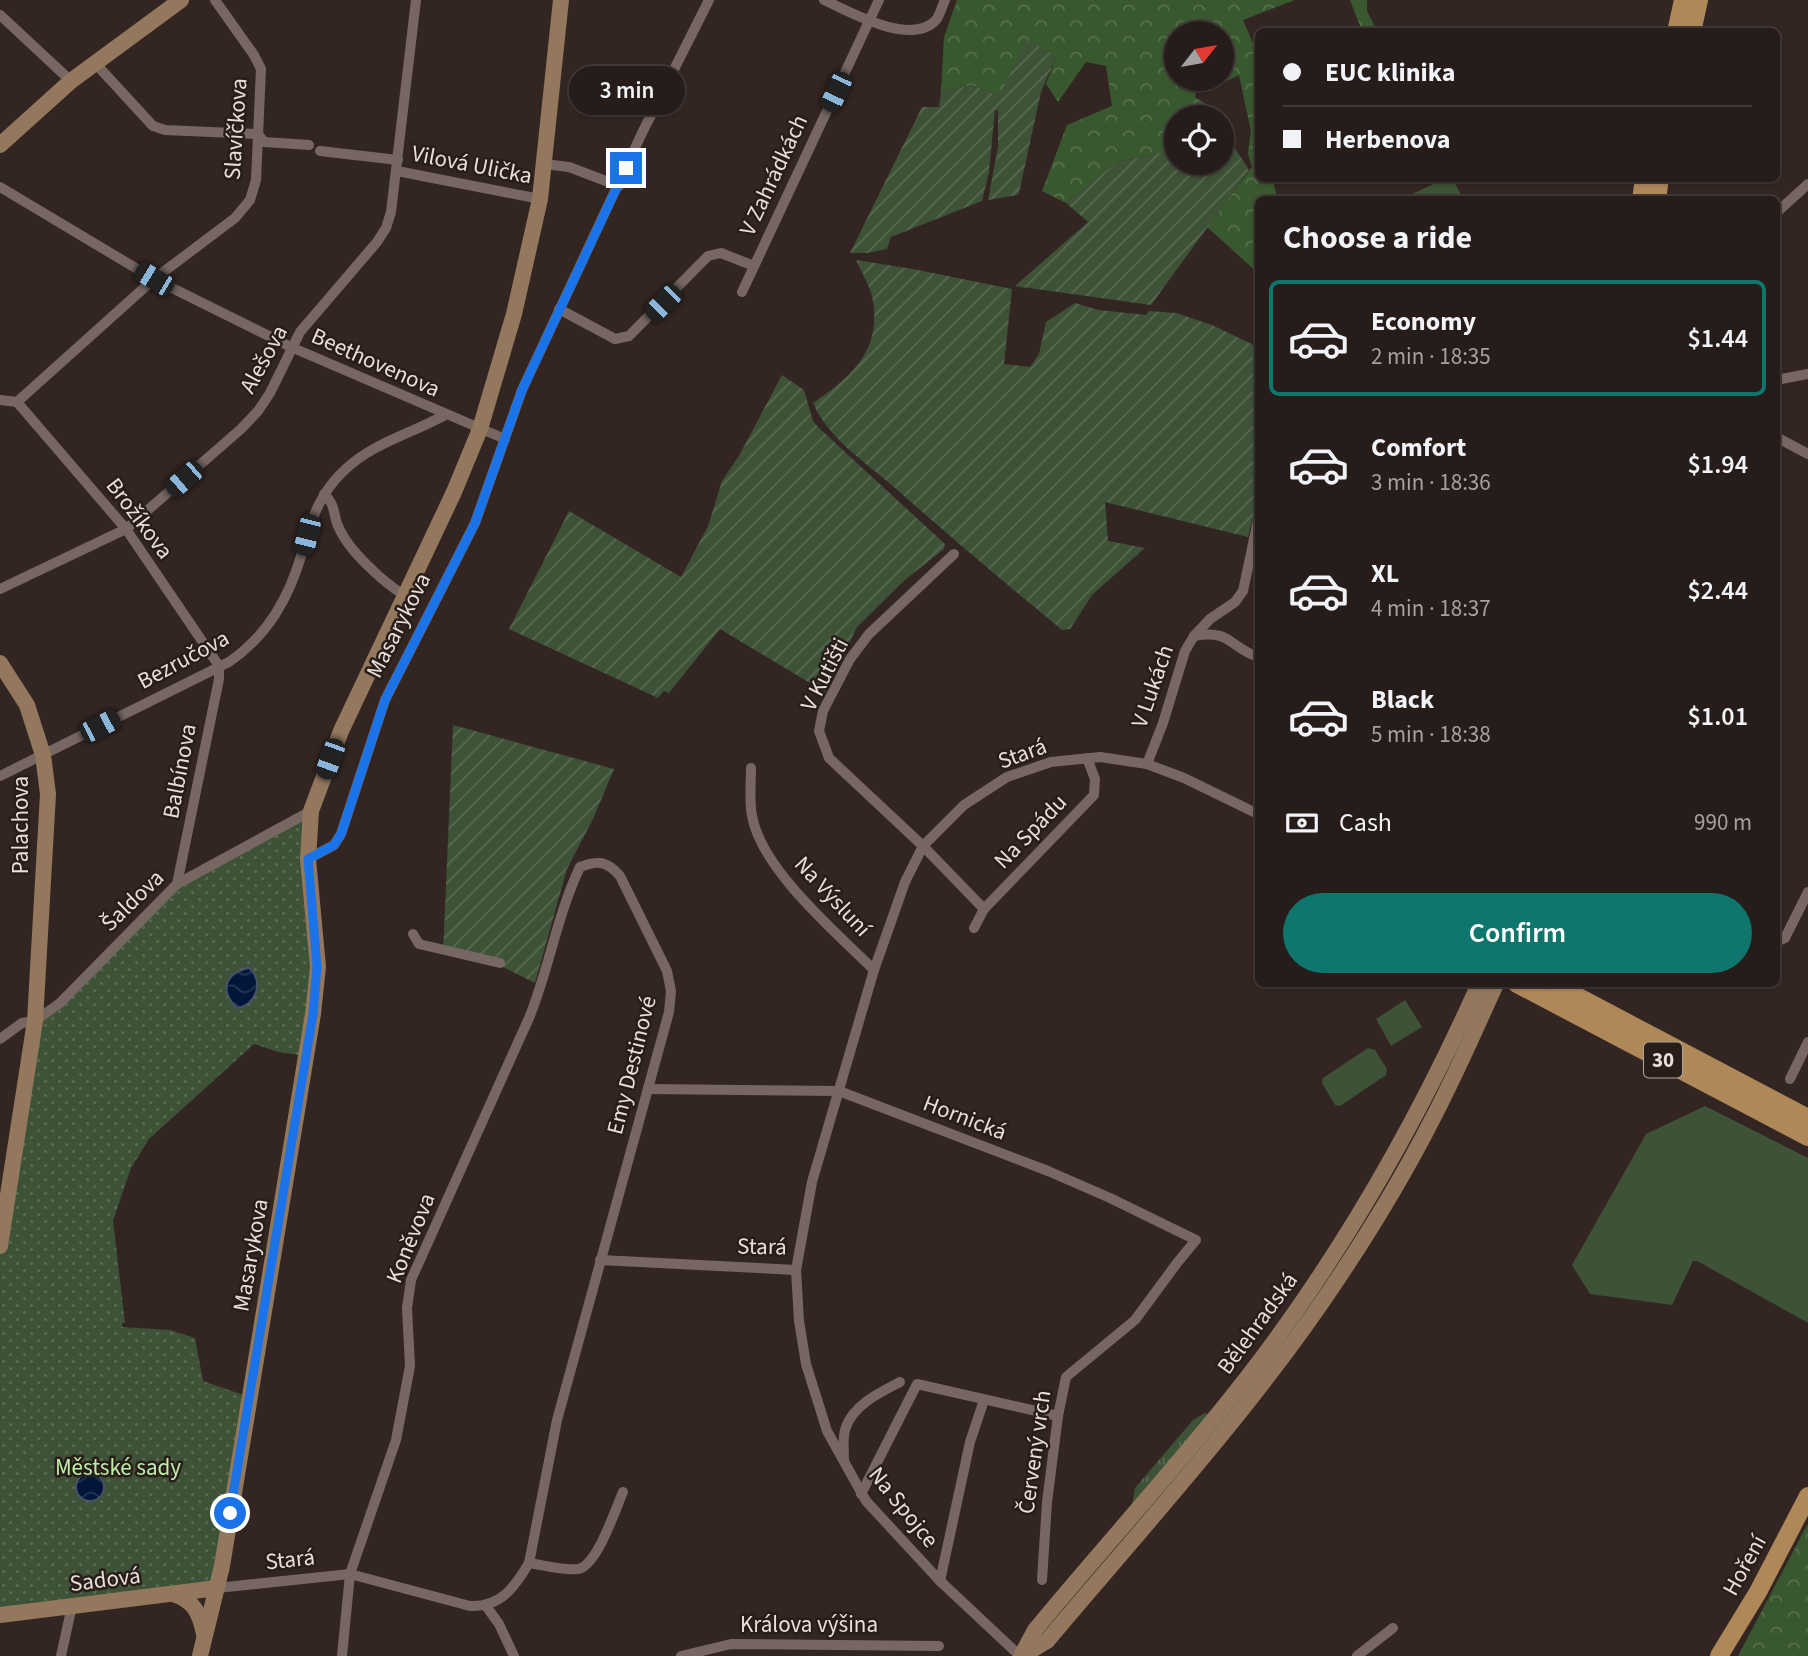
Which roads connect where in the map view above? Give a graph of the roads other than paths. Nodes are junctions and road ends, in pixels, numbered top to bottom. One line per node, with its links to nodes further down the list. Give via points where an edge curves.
1 (181, 0): 15 (street)
2 (215, 0): 17 (street, Slavíčkova, via 261,69)
3 (416, 0): 22 (street, Alešova)
4 (561, 0): 21 (street, Masarykova)
5 (709, 0): 24 (street, Masarykova)
6 (824, 0): 12 (street)
7 (879, 0): 12 (street, V Zahrádkách)
8 (945, 0): 12 (street, via 936,20 919,30 886,27)
9 (1683, 0): 13 (main road)
10 (1699, 0): 14 (main road)
11 (0, 15): 16 (street)
12 (869, 20): 28 (street, V Zahrádkách)
13 (1677, 28)
14 (1693, 28)
15 (94, 63): 16 (street); 17 (street, via 153,126)
16 (71, 82): 18 (street)
17 (258, 134): 19 (street, via 264,142); 29 (street, Slavíčkova, via 257,180 250,200 235,218)
18 (0, 145)
19 (309, 145)
20 (320, 151): 22 (street, Vilová Ulička)
21 (544, 164): 24 (street, via 569,167); 26 (street, Masarykova)
22 (397, 165): 26 (street, Vilová Ulička); 32 (street, Alešova, via 386,228)
23 (1808, 184): 27 (street)
24 (619, 186): 31 (street, Masarykova)
25 (0, 187): 29 (street, Beethovenova)
26 (540, 199): 38 (street, Masarykova, via 514,314)
27 (1780, 209)
28 (754, 266): 30 (street, V Zahrádkách); 31 (street, via 721,253 708,256 622,339)
29 (154, 279): 32 (street, Beethovenova); 36 (street, Slavíčkova)
30 (742, 292)
31 (559, 309): 39 (street, Masarykova)
32 (291, 347): 37 (street, Beethovenova); 43 (street, Alešova, via 258,411)
33 (1808, 374): 34 (street)
34 (1780, 379)
35 (0, 400): 36 (street)
36 (18, 402): 43 (street, Brožíkova)
37 (445, 415): 38 (street, Beethovenova); 42 (street, Bezručova, via 366,452)
38 (480, 429): 39 (street); 47 (street, Masarykova)
39 (505, 439): 60 (street, Masarykova, via 475,523 385,700 341,834 334,845)
40 (1780, 439): 41 (street)
41 (1808, 454)
42 (324, 494): 47 (street, via 333,502 348,544); 51 (street, Bezručova, via 311,519 285,602 247,650)
43 (126, 529): 46 (street, Alešova); 51 (street, Brožíkova)
44 (1255, 534): 48 (street, V Lukách, via 1242,592)
45 (954, 554): 59 (street, V Kutišti, via 869,634 823,711 819,731 829,758)
46 (0, 589)
47 (404, 595): 57 (street, Masarykova, via 341,731)
48 (1194, 636): 49 (street, via 1226,636); 54 (street, V Lukách)
49 (1255, 655)
50 (0, 663): 52 (street, Palachova, via 27,705)
51 (219, 666): 52 (street, Bezručova); 62 (street, Balbínova)
52 (43, 755): 56 (street, Bezručova); 76 (street, Palachova, via 47,794)
53 (1087, 758): 54 (street, Stará); 59 (street, Stará, via 1051,762 1007,777 964,805); 64 (street, Na Spádu, via 1094,795)
54 (1147, 764): 58 (street, Stará)
55 (751, 768): 69 (street, Na Výsluní, via 752,817 775,865)
56 (0, 776)
57 (311, 811): 60 (street, Masarykova); 62 (street, Šaldova)
58 (1255, 813)
59 (923, 846): 64 (street, V Kutišti); 69 (street, Stará, via 905,881)
60 (308, 859): 99 (street, Masarykova, via 317,967 313,1014)
61 (595, 861): 80 (street, Emy Destinové, via 609,864 620,876 667,971 669,1012); 96 (street, Koněvova, via 580,867 569,890 533,1010 411,1280 407,1308 410,1366 396,1440)
62 (177, 884): 76 (street, Šaldova, via 60,1003)
63 (1808, 892): 67 (street)
64 (984, 909): 65 (street, Na Spádu)
65 (974, 928)
66 (413, 934): 68 (street, via 419,944)
67 (1780, 940)
68 (500, 962)
69 (874, 970): 81 (street, Stará)
70 (1478, 987): 114 (street, Bělehradská, via 1418,1113 1326,1268 1254,1368 1035,1630)
71 (1495, 987): 75 (street, Bělehradská)
72 (1513, 987): 75 (street, Bělehradská)
73 (1523, 987): 83 (main road, 30)
74 (1560, 987): 82 (main road, 30)
75 (1485, 1009): 114 (street, Bělehradská, via 1404,1173 1307,1324 1250,1400 1048,1641)
76 (36, 1021): 77 (street, Šaldova, via 22,1023); 84 (street, Palachova)
77 (0, 1039)
78 (1808, 1042): 79 (street)
79 (1790, 1079)
80 (648, 1088): 81 (street, Hornická); 85 (street, Emy Destinové)
81 (839, 1091): 86 (street, Stará, via 812,1182); 87 (street, Hornická, via 1048,1171 1196,1241)
82 (1808, 1118)
83 (1808, 1137)
84 (0, 1247)
85 (600, 1260): 86 (street, Stará); 95 (street, via 557,1420)
86 (796, 1270): 91 (street, Na Spojce, via 806,1364 827,1431)
87 (1160, 1286): 90 (street, Červený vrch, via 1135,1320 1066,1377)
88 (900, 1382): 91 (street, via 851,1416 844,1429)
89 (984, 1400): 90 (street); 93 (street, via 917,1384); 98 (street)
90 (1058, 1416): 97 (street, Červený vrch)
91 (844, 1463): 93 (street, Na Spojce)
92 (623, 1492): 95 (street, via 587,1566 576,1569)
93 (860, 1494): 98 (street, Na Spojce)
94 (1808, 1496): 116 (main road, Hoření)
95 (529, 1563): 102 (street, via 517,1583)
96 (351, 1573): 99 (street, Stará); 102 (street, Stará, via 470,1606); 110 (street, Koněvova)
97 (1042, 1580)
98 (940, 1581): 114 (street, Na Spojce)
99 (216, 1588): 100 (street, Sadová); 105 (street, Masarykova)
100 (171, 1594): 101 (street, Sadová); 105 (street, via 194,1606)
101 (72, 1606): 103 (street, Sadová); 108 (street)
102 (486, 1606): 111 (street)
103 (0, 1615)
104 (1393, 1628): 115 (street)
105 (204, 1639): 109 (street, Masarykova)
106 (835, 1645): 107 (street, Králova výšina); 112 (street, Králova výšina, via 731,1644); 113 (street)
107 (939, 1646)
108 (61, 1656)
109 (200, 1656)
110 (342, 1656)
111 (514, 1656)
112 (681, 1656)
113 (826, 1656)
114 (1021, 1656)
115 (1357, 1656)
116 (1719, 1656)

